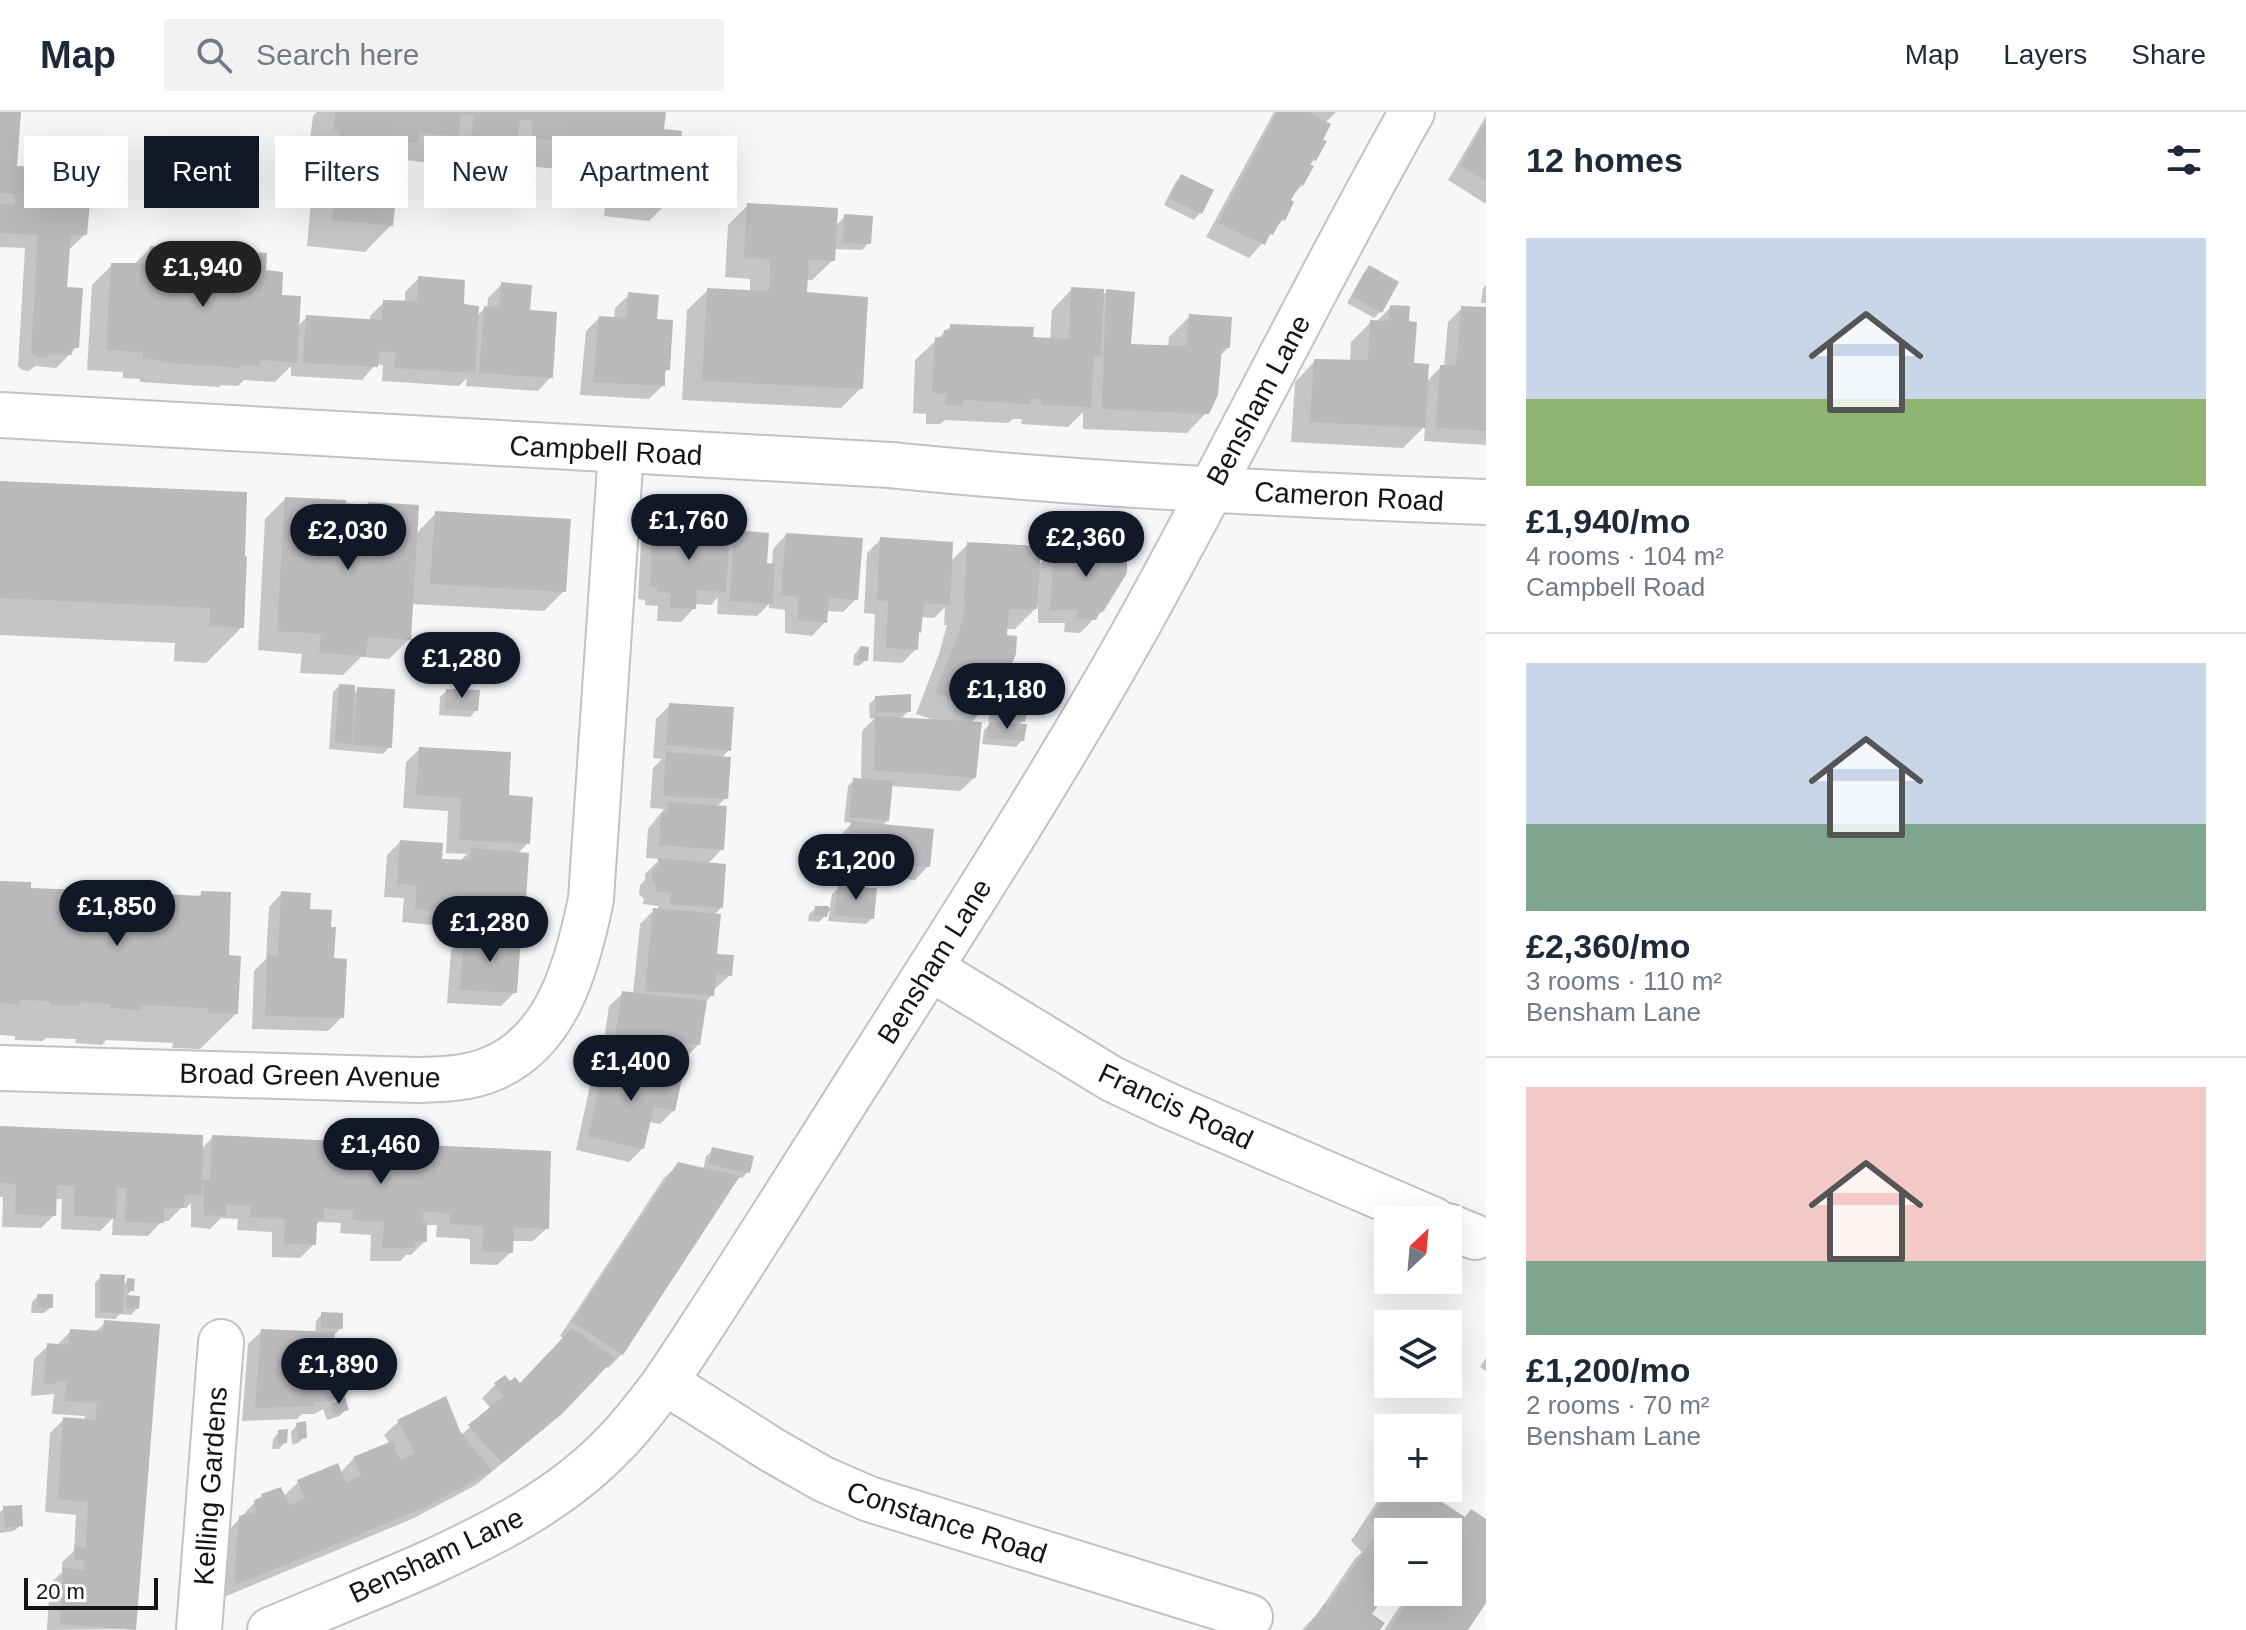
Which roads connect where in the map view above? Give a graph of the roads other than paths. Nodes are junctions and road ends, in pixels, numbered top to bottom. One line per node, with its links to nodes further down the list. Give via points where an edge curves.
1 (1412, 112): 4 (street, Bensham Lane)
2 (0, 415): 3 (street, Campbell Road)
3 (621, 451): 4 (street, Campbell Road); 7 (street, Broad Green Avenue, via 591,899 562,995 521,1053 471,1075 417,1080)
4 (1212, 490): 5 (street, Cameron Road); 6 (street, Bensham Lane, via 1132,636)
5 (1486, 502)
6 (930, 968): 8 (street, Francis Road, via 1112,1079); 10 (street, Bensham Lane)
7 (0, 1068)
8 (1401, 1206)
9 (221, 1342): 12 (street, Kelling Gardens)
10 (665, 1382): 11 (street, Constance Road, via 772,1450 869,1499); 13 (street, Bensham Lane, via 615,1444 534,1509 378,1586)
11 (1250, 1617)
12 (199, 1630)
13 (270, 1630)

